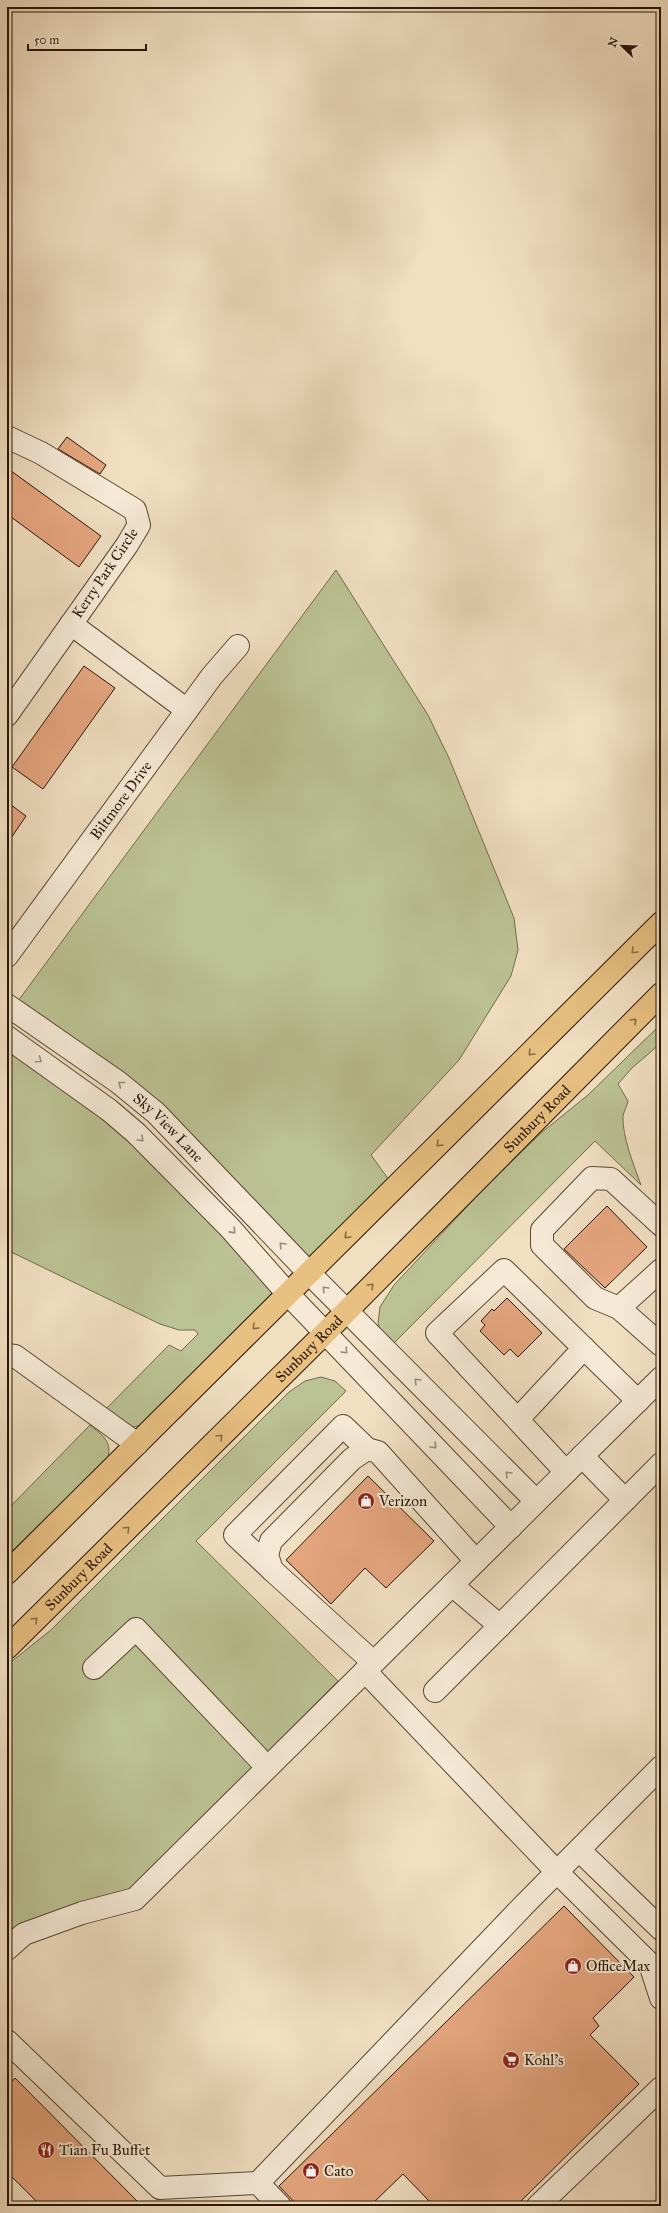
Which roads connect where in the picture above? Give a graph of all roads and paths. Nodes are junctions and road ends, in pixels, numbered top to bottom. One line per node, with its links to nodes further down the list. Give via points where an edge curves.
1 (7, 436): 2 (street, Kerry Park Circle, via 41,453 135,510 139,525)
2 (71, 624): 4 (street); 5 (street, Kerry Park Circle)
3 (238, 646): 4 (street, Biltmore Drive)
4 (187, 710): 7 (street, Biltmore Drive)
5 (7, 715)
6 (661, 923): 13 (highway, one-way to 13)
7 (7, 956)
8 (661, 994): 16 (highway, Sunbury Road, one-way to 8)
9 (7, 1005): 13 (street, Sky View Lane, one-way to 9, via 156,1113 118,1082)
10 (7, 1037): 14 (street, Sky View Lane, one-way to 14, via 109,1110 136,1133 230,1228)
11 (661, 1225): 15 (street, via 611,1178 592,1178 542,1230 542,1246 594,1298)
12 (661, 1270): 15 (street)
13 (309, 1273): 14 (highway); 16 (street, Sky View Lane, one-way to 13)
14 (288, 1294): 17 (street, Sky View Lane); 24 (highway, one-way to 24)
15 (619, 1308): 18 (street)
16 (347, 1311): 17 (highway, Sunbury Road); 30 (street, Sky View Lane, one-way to 16)
17 (326, 1332): 31 (street, Sky View Lane, one-way to 31); 37 (highway, Sunbury Road, one-way to 17)
18 (661, 1345)
19 (584, 1348): 22 (street); 23 (street); 23 (street, via 504,1270 438,1333)
20 (7, 1355): 24 (street, via 15,1356)
21 (661, 1378): 22 (street)
22 (638, 1401): 26 (street)
23 (518, 1419): 28 (street)
24 (136, 1444): 34 (highway)
25 (367, 1449): 32 (street, via 378,1452); 33 (street, via 352,1459 271,1540 267,1555); 33 (street, via 343,1426 235,1535)
26 (582, 1456): 28 (street); 29 (street)
27 (661, 1464): 29 (street)
28 (566, 1472): 30 (street)
29 (625, 1500): 36 (street)
30 (536, 1501): 31 (street)
31 (511, 1527): 32 (street)
32 (476, 1561): 35 (street)
33 (272, 1570): 38 (street)
34 (7, 1573)
35 (452, 1584): 36 (street); 38 (street)
36 (500, 1626): 40 (street)
37 (7, 1648)
38 (369, 1667): 41 (street); 44 (street)
39 (94, 1668): 41 (street, via 136,1629)
40 (435, 1691)
41 (267, 1767): 46 (street, via 135,1900 82,1913 24,1934)
42 (661, 1767): 43 (street)
43 (579, 1850): 44 (street); 45 (street)
44 (557, 1872): 47 (street, via 650,1964); 50 (street)
45 (661, 1929)
46 (7, 1949)
47 (661, 1998)
48 (7, 2041): 50 (street, via 160,2188)
49 (661, 2088): 52 (street)
50 (258, 2183): 51 (street)
51 (280, 2206)
52 (538, 2206)

